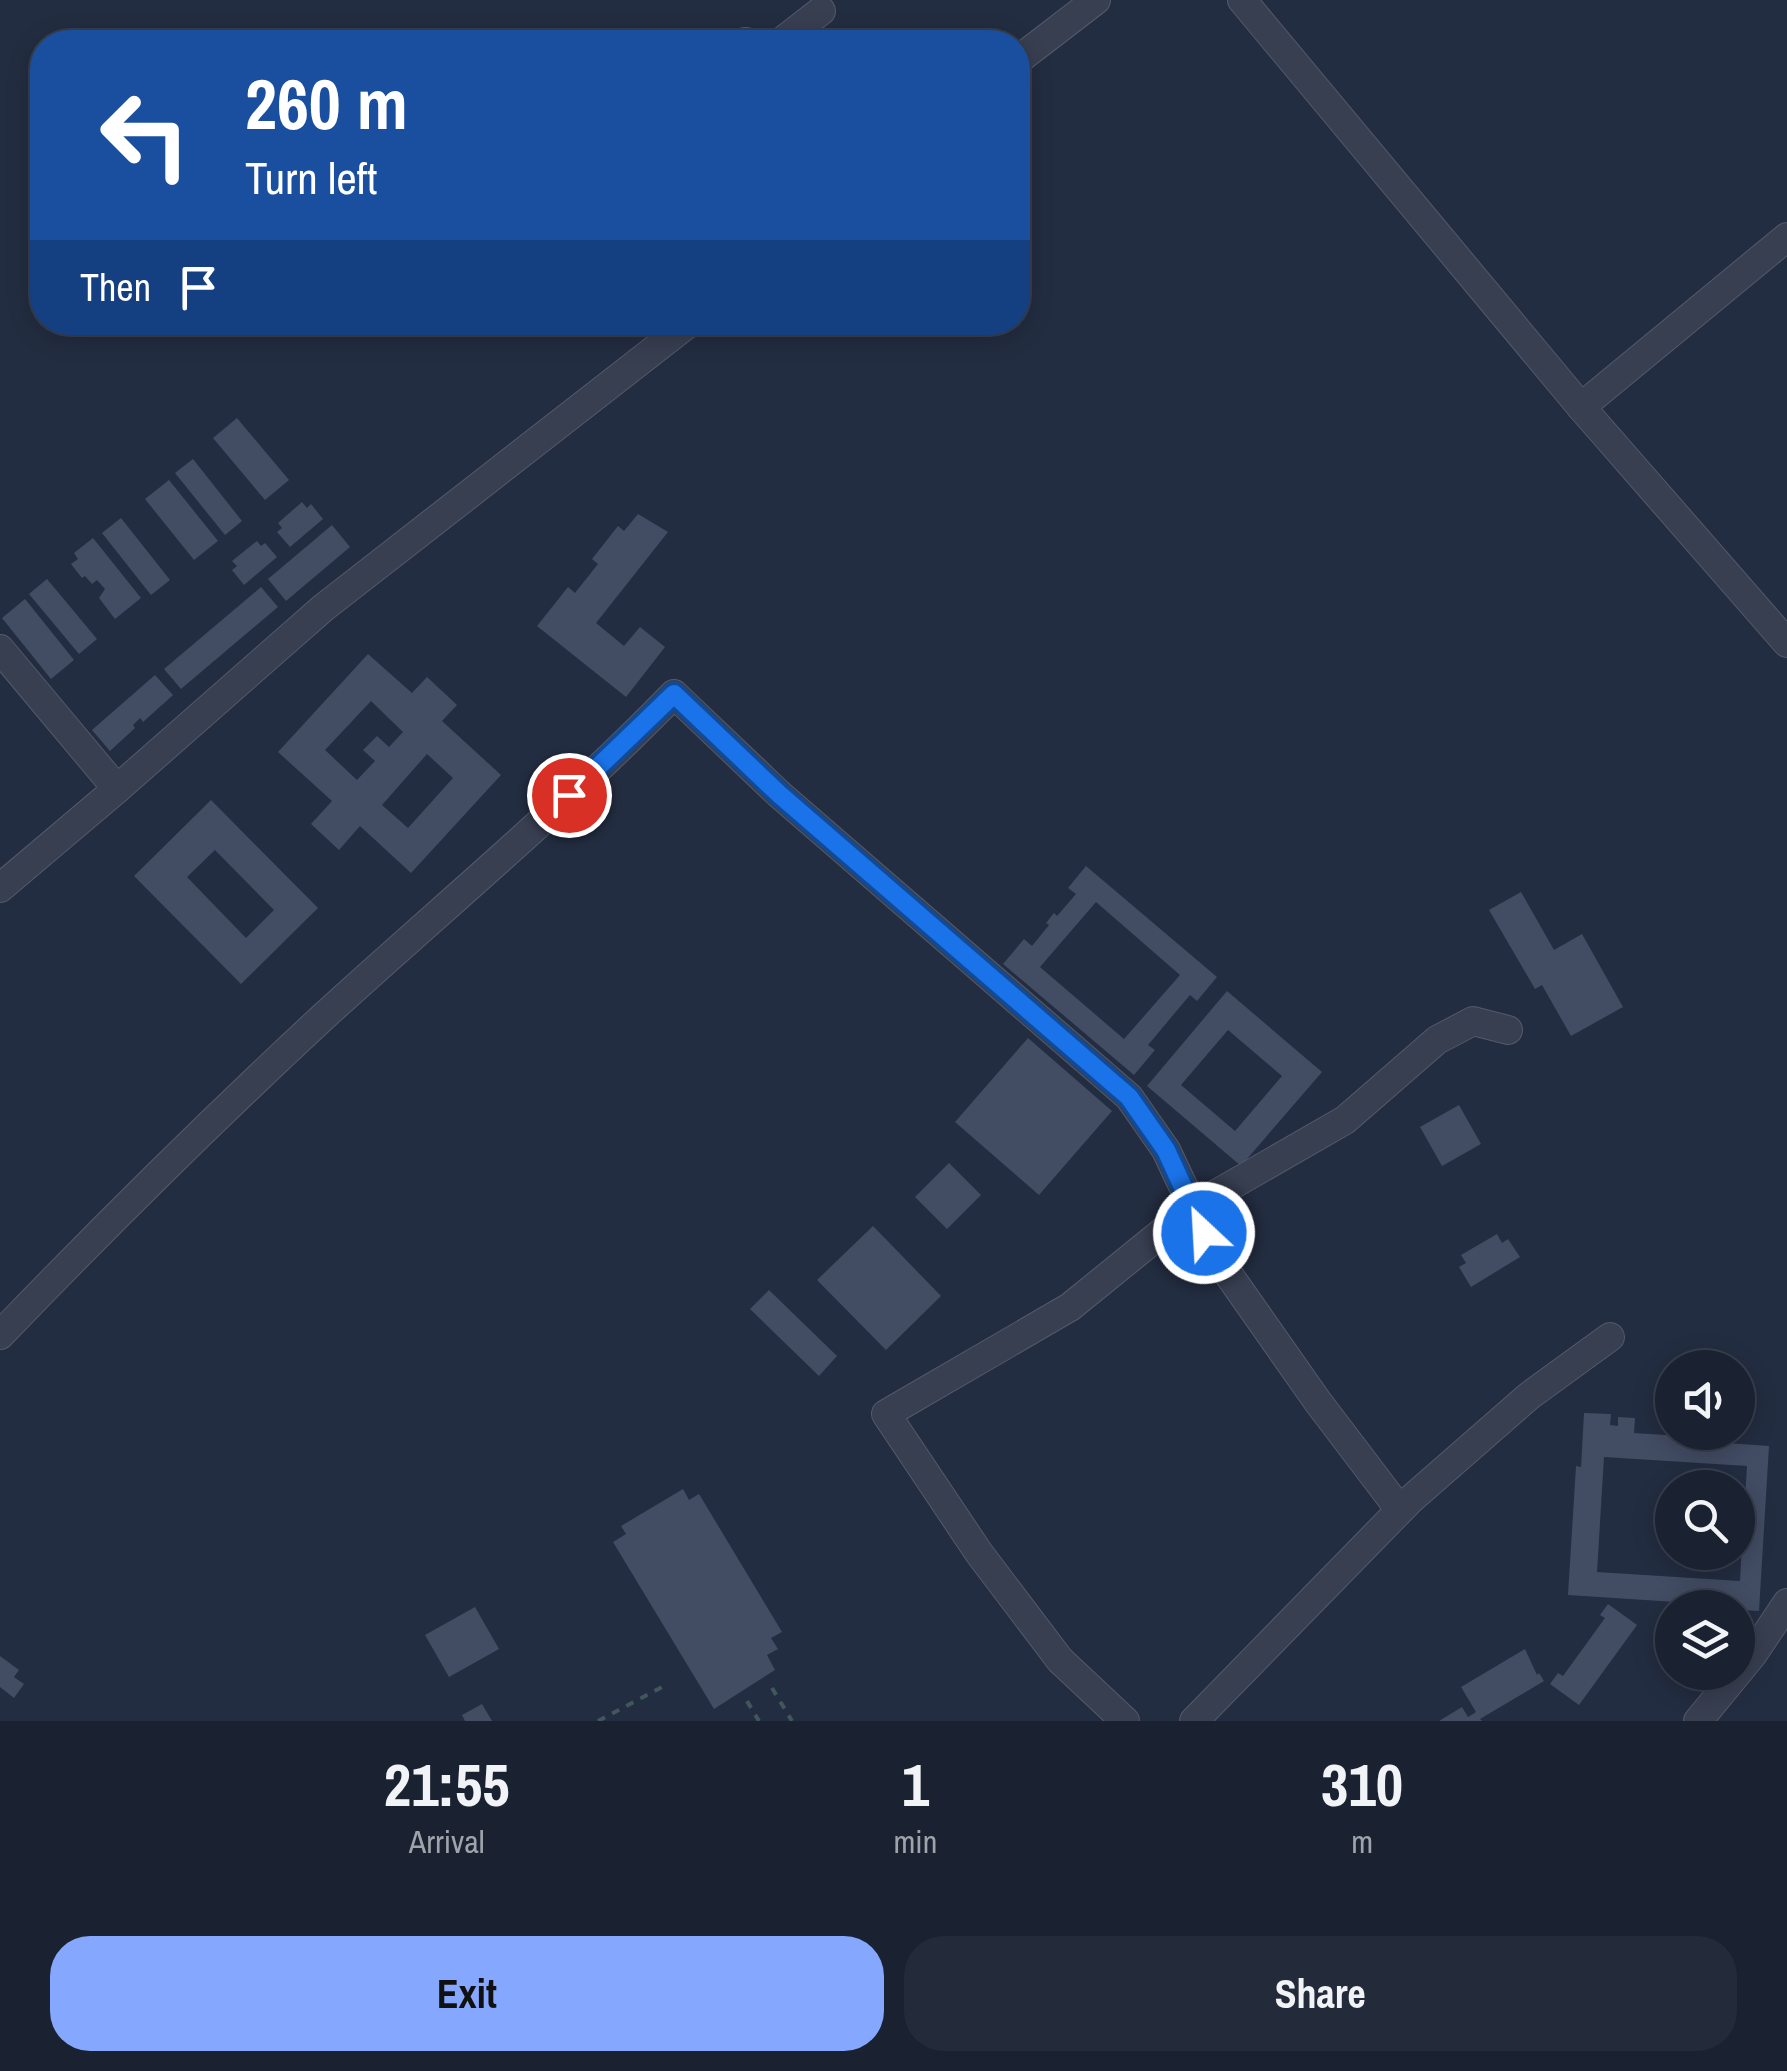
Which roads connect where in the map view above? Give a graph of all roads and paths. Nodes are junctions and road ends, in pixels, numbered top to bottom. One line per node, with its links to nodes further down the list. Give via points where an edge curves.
1 (1096, 0): 5 (street)
2 (1242, 0): 8 (street)
3 (821, 11): 4 (street)
4 (796, 30)
5 (1030, 51)
6 (1787, 237): 8 (street)
7 (673, 335): 11 (street, via 323,608)
8 (1581, 408): 9 (street)
9 (1787, 643)
10 (0, 649): 11 (street)
11 (117, 789): 12 (street)
12 (0, 888)
13 (1508, 1030): 14 (street, via 1473,1021 1436,1040 1345,1120)
14 (1192, 1208): 15 (street, via 1166,1150 1129,1097 779,794 674,694 139,1191); 17 (street, via 1216,1258); 25 (street, via 1070,1307 886,1414 1060,1660)
15 (0, 1336)
16 (1610, 1337): 17 (street, via 1529,1396)
17 (1400, 1510): 26 (street)
18 (1787, 1603): 27 (street)
19 (666, 1685): 22 (path)
20 (772, 1688): 24 (path)
21 (747, 1702): 23 (path)
22 (598, 1721)
23 (759, 1721)
24 (792, 1721)
25 (1125, 1721)
26 (1194, 1721)
27 (1698, 1721)

